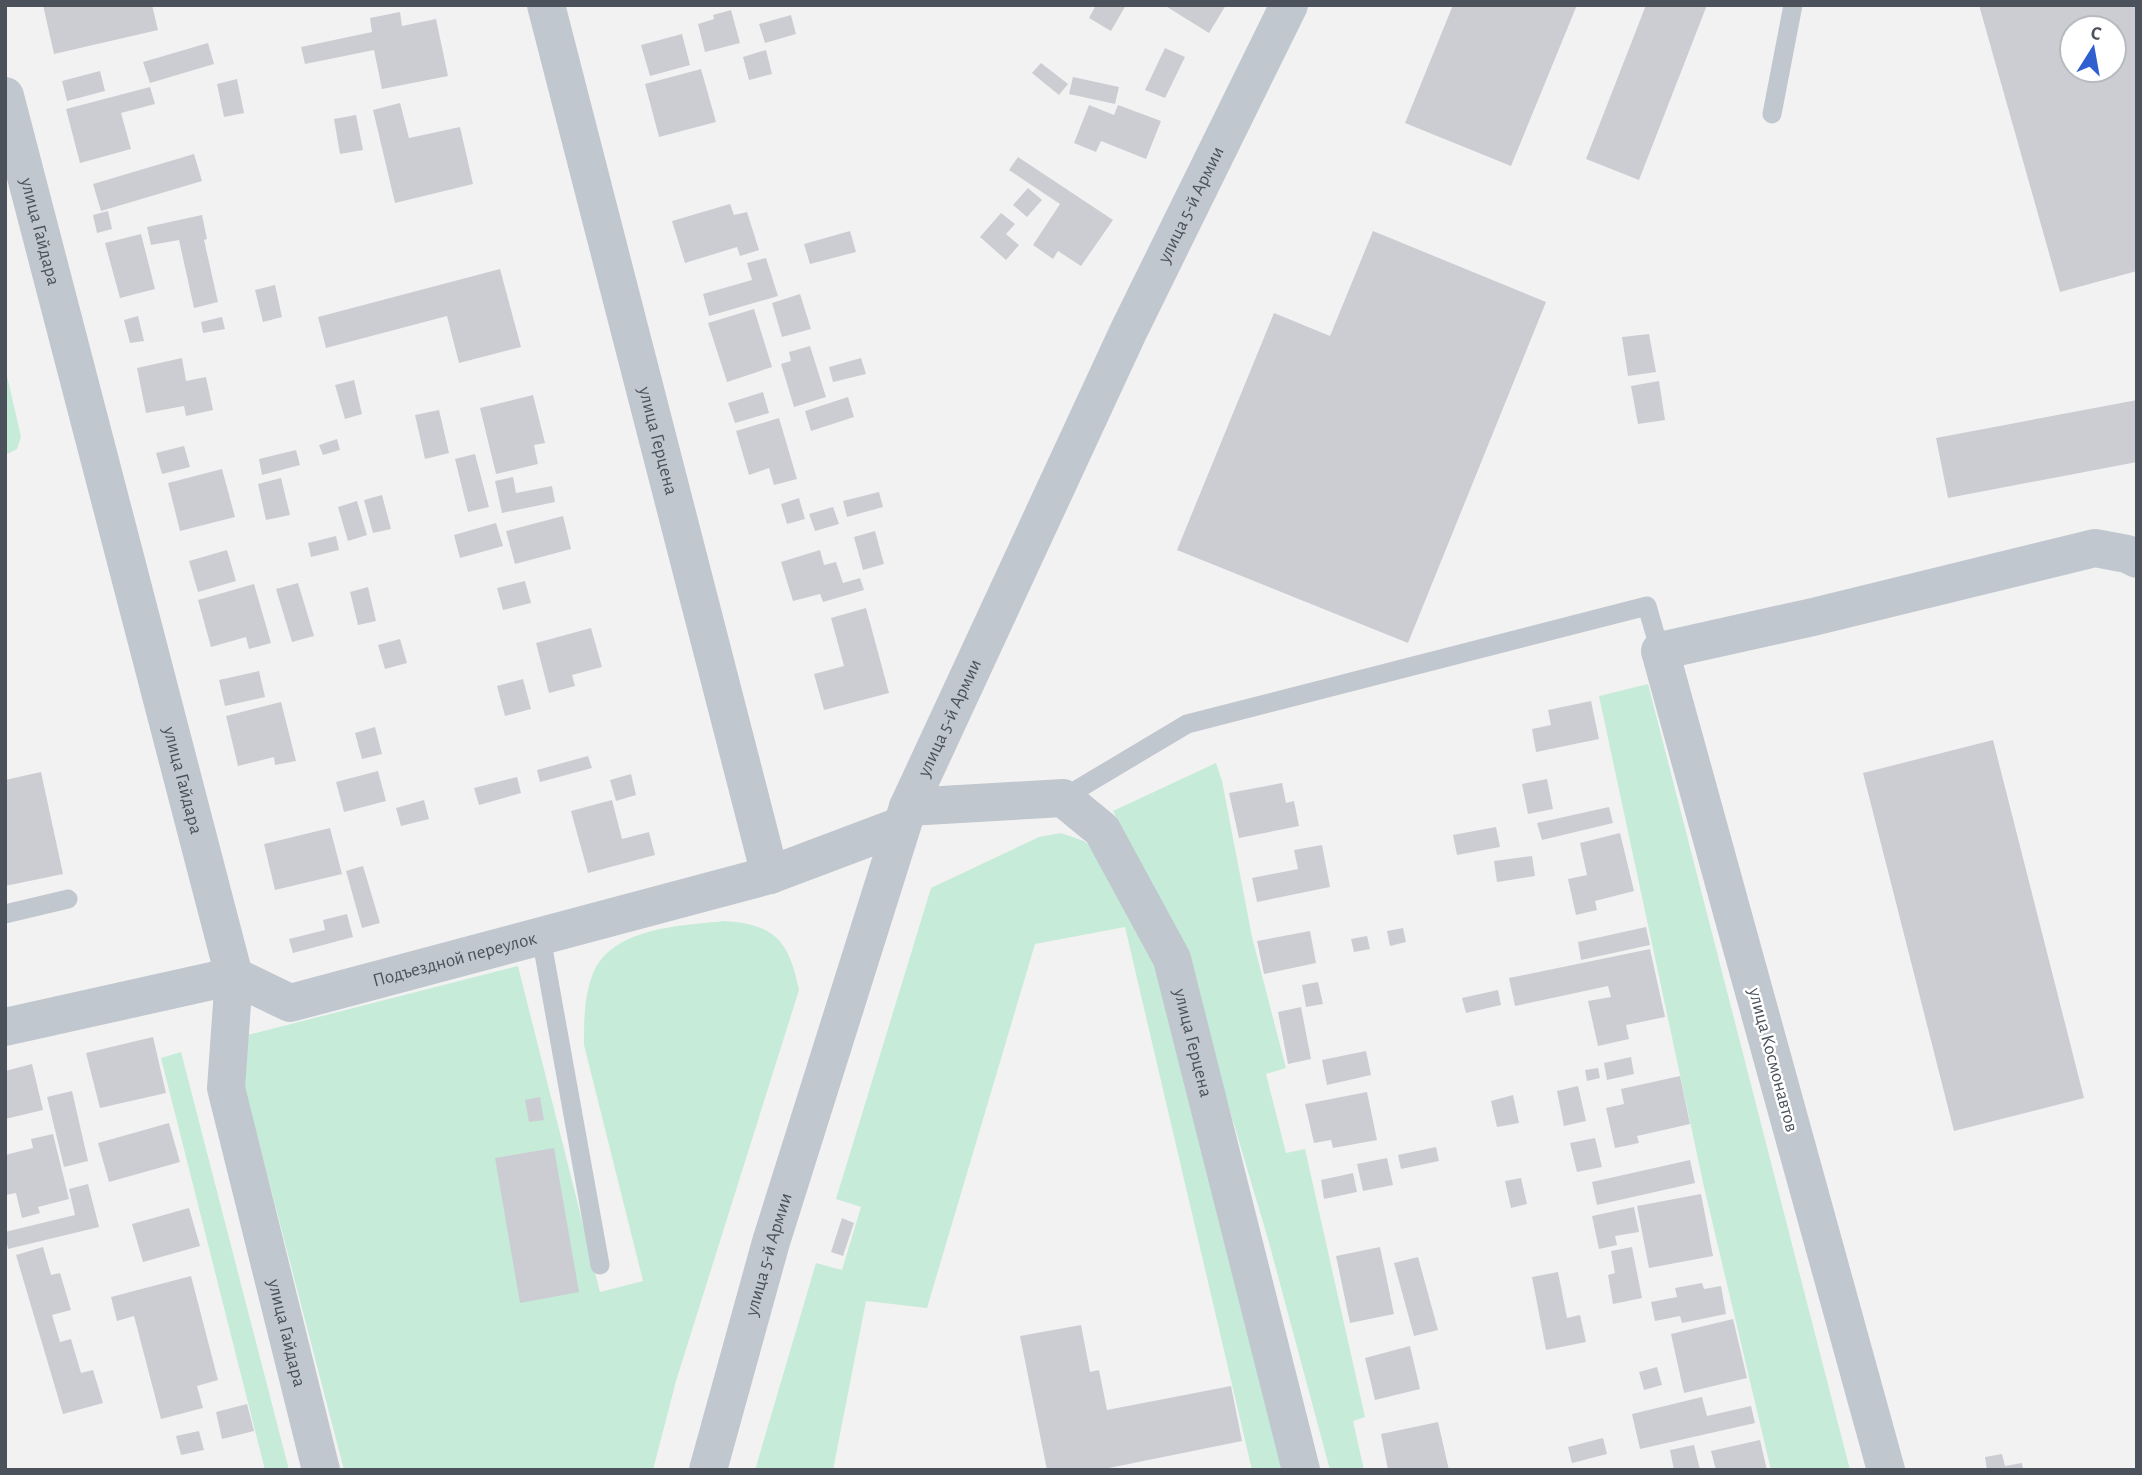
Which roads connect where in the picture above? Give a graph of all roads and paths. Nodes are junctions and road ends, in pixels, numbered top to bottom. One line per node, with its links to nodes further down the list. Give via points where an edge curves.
1 (546, 5): 10 (street, улица Герцена)
2 (1289, 5): 9 (street, улица 5-й Армии, via 1129,330)
3 (1793, 5): 5 (lane)
4 (5, 96): 14 (street, улица Гайдара)
5 (1773, 114)
6 (2137, 559): 7 (street, via 2095,548)
7 (1660, 651): 8 (lane, via 1647,606 1187,724); 20 (street, улица Космонавтов)
8 (1063, 798): 9 (street); 19 (street, улица Герцена, via 1102,830 1172,960)
9 (904, 816): 10 (street, Подъездной переулок); 18 (street, улица 5-й Армии, via 771,1241)
10 (770, 875): 13 (street, Подъездной переулок)
11 (68, 899): 12 (lane)
12 (5, 914)
13 (541, 937): 14 (street, Подъездной переулок, via 290,1003); 16 (lane)
14 (234, 976): 15 (street); 17 (street, улица Гайдара, via 226,1088)
15 (5, 1027)
16 (600, 1265)
17 (321, 1470)
18 (708, 1470)
19 (1301, 1470)
20 (1886, 1470)

